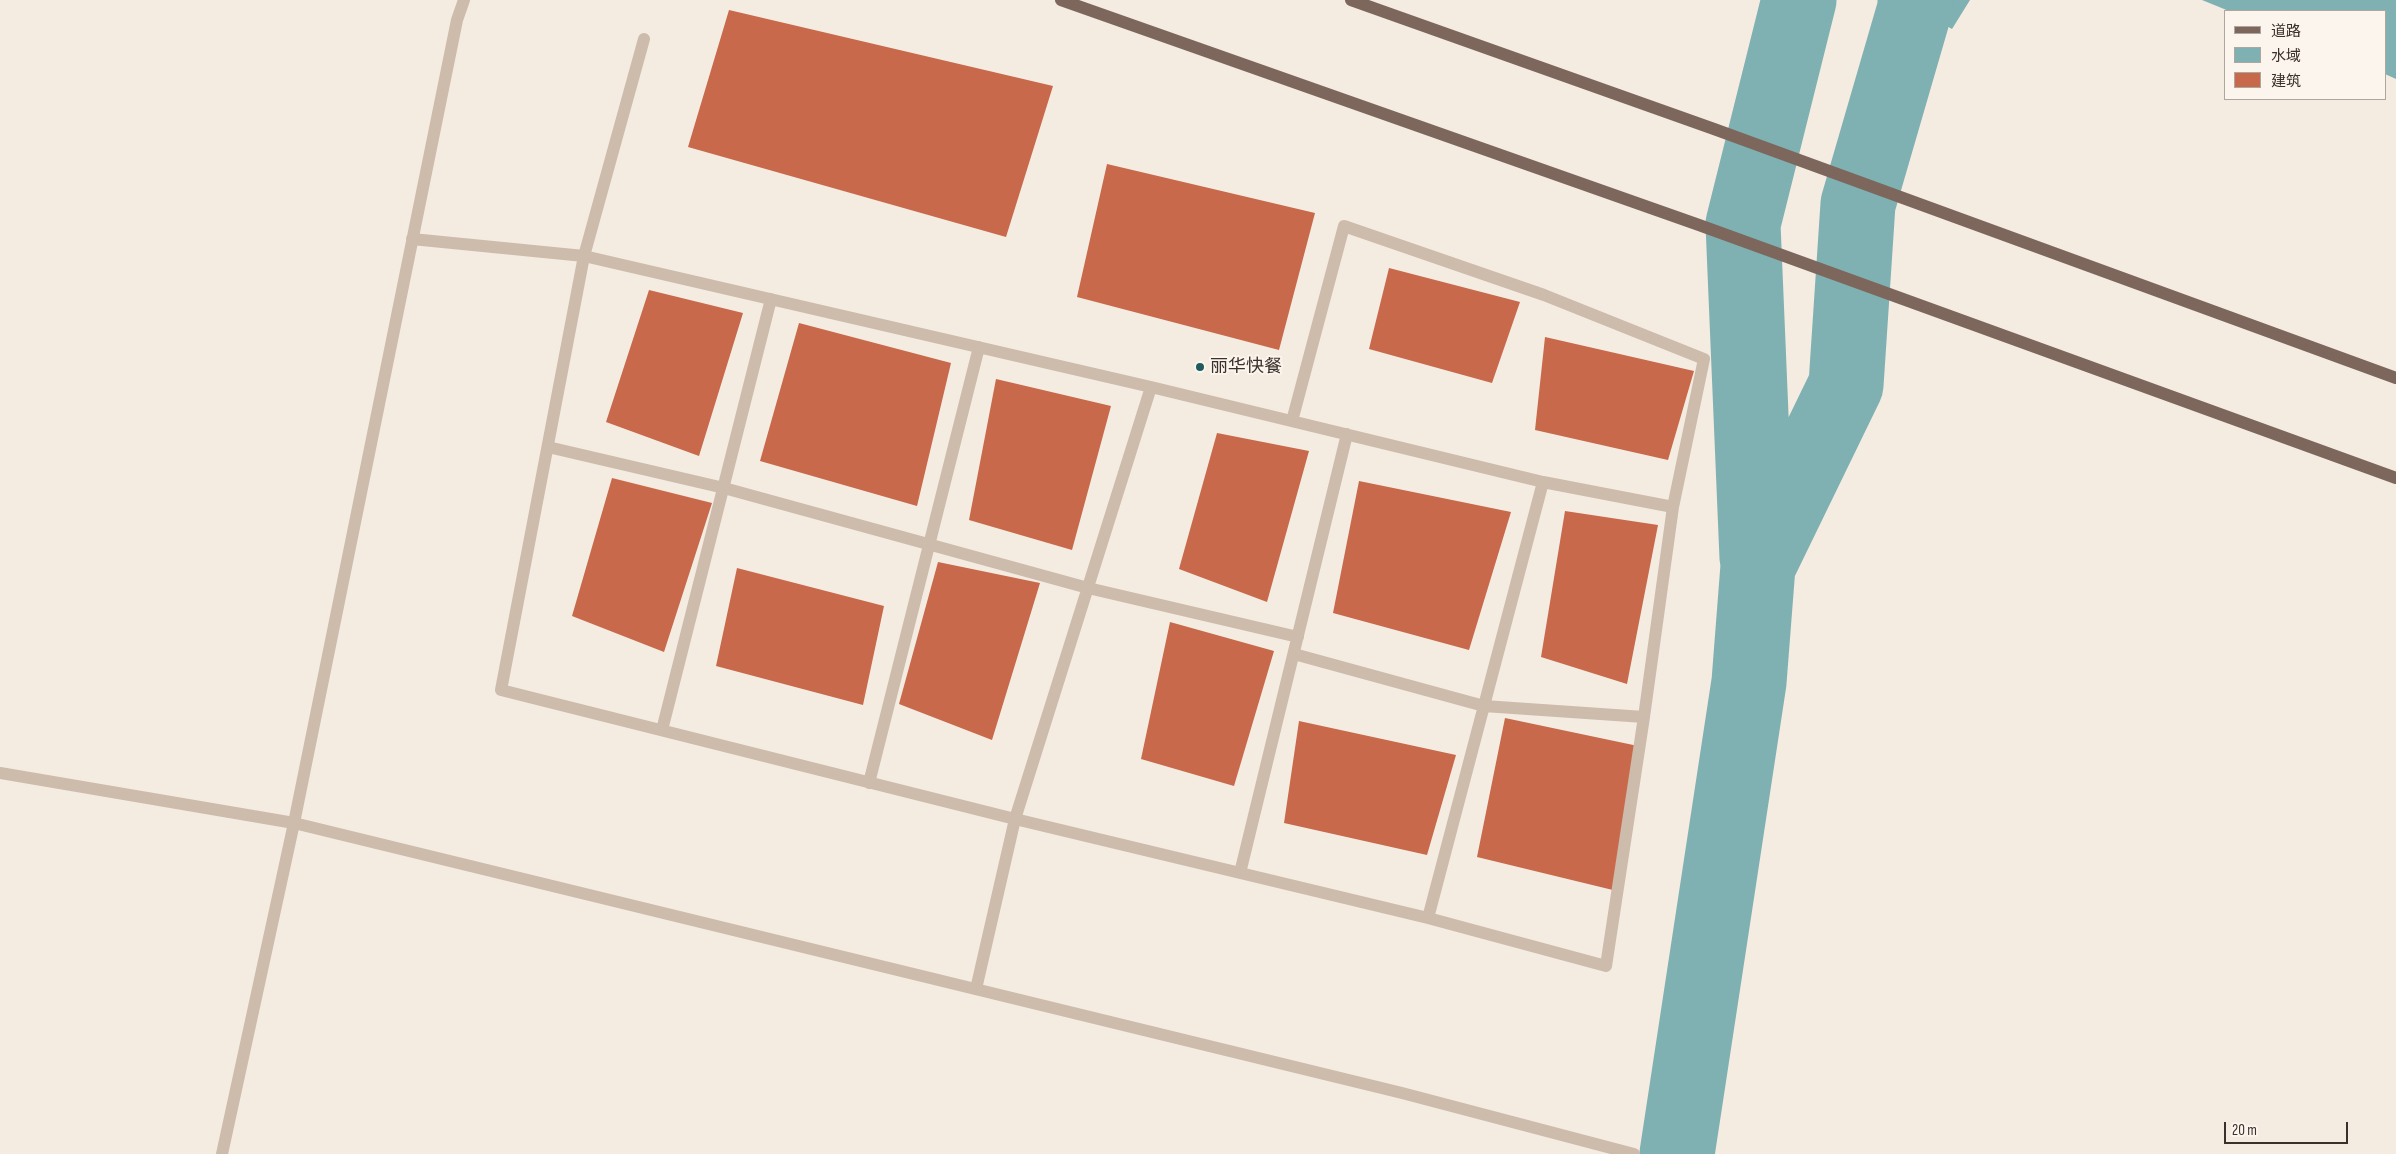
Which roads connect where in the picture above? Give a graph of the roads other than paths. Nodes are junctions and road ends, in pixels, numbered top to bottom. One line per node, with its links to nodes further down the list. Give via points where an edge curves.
1 (464, 0): 5 (street, via 457,20)
2 (1061, 0): 14 (main road, via 1699,225)
3 (1351, 0): 9 (main road)
4 (644, 39): 6 (street)
5 (412, 239): 6 (street); 28 (street)
6 (584, 256): 7 (street); 13 (street)
7 (771, 300): 8 (street); 16 (street)
8 (979, 347): 10 (street); 18 (street)
9 (2396, 378)
10 (1151, 387): 11 (street); 19 (street)
11 (1292, 421): 12 (street); 17 (street, via 1344,226 1544,295 1704,359)
12 (1347, 434): 15 (street); 20 (street)
13 (548, 447): 16 (street); 24 (street, via 501,690)
14 (2396, 478)
15 (1543, 482): 17 (street); 22 (street)
16 (724, 488): 18 (street); 24 (street)
17 (1672, 507): 23 (street)
18 (930, 545): 19 (street); 26 (street)
19 (1088, 588): 20 (street); 27 (street)
20 (1298, 638): 21 (street)
21 (1294, 654): 22 (street); 29 (street)
22 (1484, 706): 23 (street); 30 (street)
23 (1644, 717): 30 (street, via 1606,966)
24 (662, 730): 26 (street)
25 (0, 773): 28 (street)
26 (869, 783): 27 (street)
27 (1015, 819): 29 (street); 31 (street)
28 (294, 823): 31 (street); 32 (street)
29 (1240, 873): 30 (street)
30 (1428, 918)
31 (976, 989): 33 (street, via 1402,1093)
32 (222, 1154)
33 (1634, 1154)

